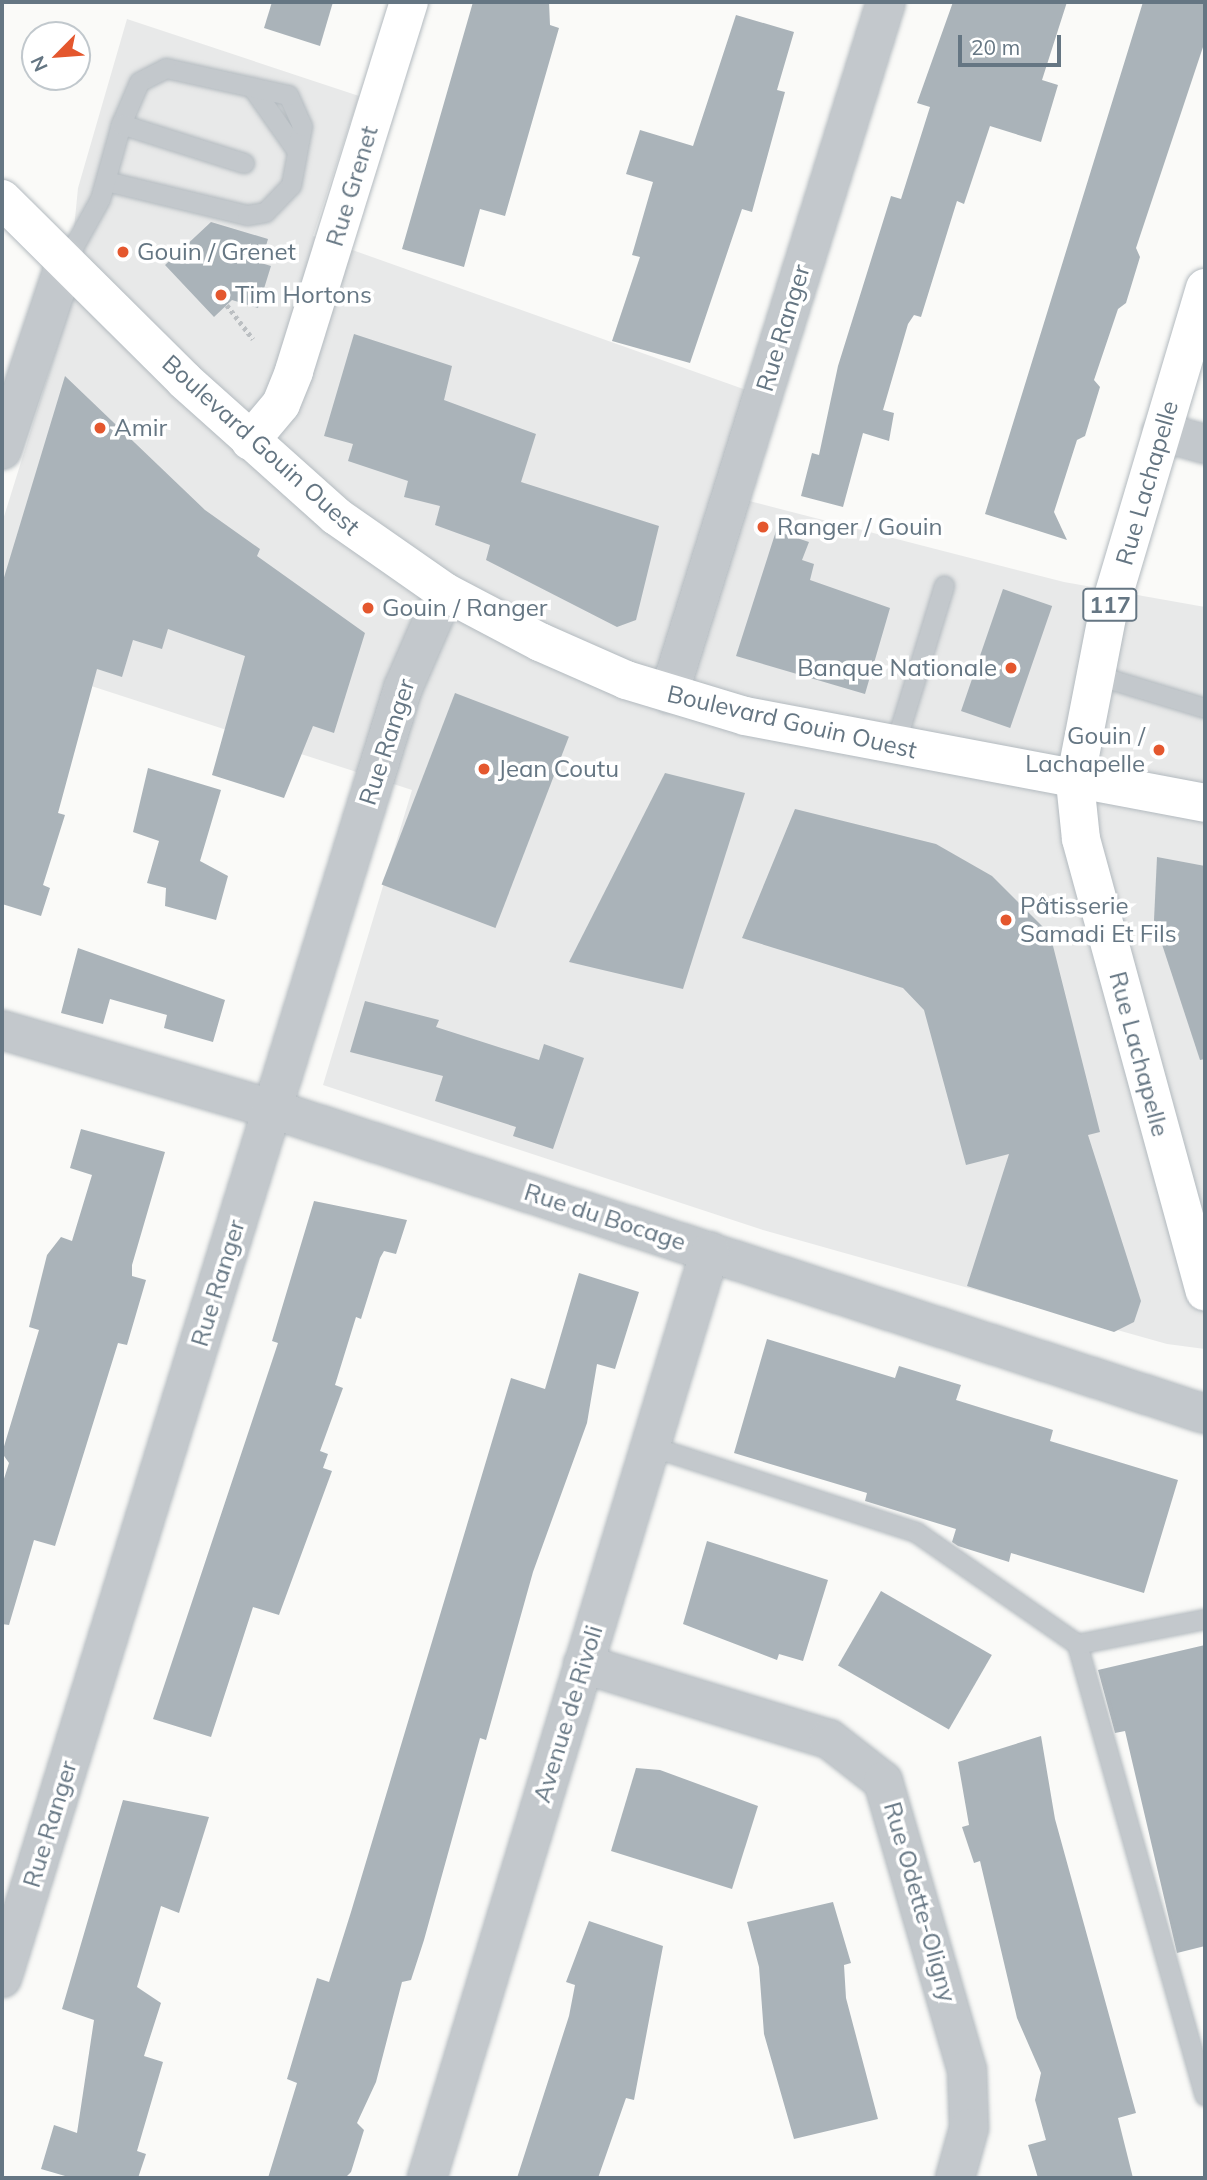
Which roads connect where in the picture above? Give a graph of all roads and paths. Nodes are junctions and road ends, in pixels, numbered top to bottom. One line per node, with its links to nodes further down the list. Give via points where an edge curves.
1 (409, 2): 12 (street, Rue Grenet, via 295,371 281,404)
2 (886, 2): 18 (street, Rue Ranger)
3 (121, 124): 4 (lane); 5 (lane); 5 (lane, via 139,82 157,69 252,87 297,151 284,195 253,215)
4 (244, 163)
5 (106, 181): 7 (lane)
6 (2, 199): 7 (street, Boulevard Gouin Ouest)
7 (66, 260): 12 (street, Boulevard Gouin Ouest); 14 (street)
8 (1205, 288): 11 (street, Rue Lachapelle / 117)
9 (227, 304): 10 (path)
10 (253, 339)
11 (1161, 432): 13 (street); 17 (street, Rue Lachapelle / 117)
12 (250, 441): 16 (street, Boulevard Gouin Ouest, via 336,516)
13 (1205, 444)
14 (2, 450)
15 (944, 585): 20 (lane)
16 (446, 592): 18 (street, Boulevard Gouin Ouest, via 573,658); 24 (street, Rue Ranger, via 403,688)
17 (1093, 674): 19 (lane); 21 (street, Rue Lachapelle / 117)
18 (668, 694): 20 (street, Boulevard Gouin Ouest)
19 (1205, 708)
20 (894, 748): 21 (street, Boulevard Gouin Ouest)
21 (1075, 782): 22 (street, Boulevard Gouin Ouest); 26 (street, Rue Lachapelle / 117, via 1081,839)
22 (1205, 803)
23 (2, 1030): 24 (street, Rue du Bocage)
24 (272, 1109): 25 (street, Rue du Bocage); 32 (street, Rue Ranger)
25 (710, 1251): 27 (street, Rue du Bocage); 28 (street, Avenue de Rivoli)
26 (1205, 1292)
27 (1205, 1413)
28 (650, 1446): 30 (lane, via 916,1532); 31 (street, Avenue de Rivoli)
29 (1205, 1619): 30 (lane)
30 (1077, 1644): 33 (lane)
31 (583, 1664): 34 (street, Avenue de Rivoli); 35 (street, Rue Odette-Oligny, via 829,1739 883,1781 967,2070 969,2128)
32 (2, 1978)
33 (1205, 2095)
34 (427, 2178)
35 (956, 2178)

